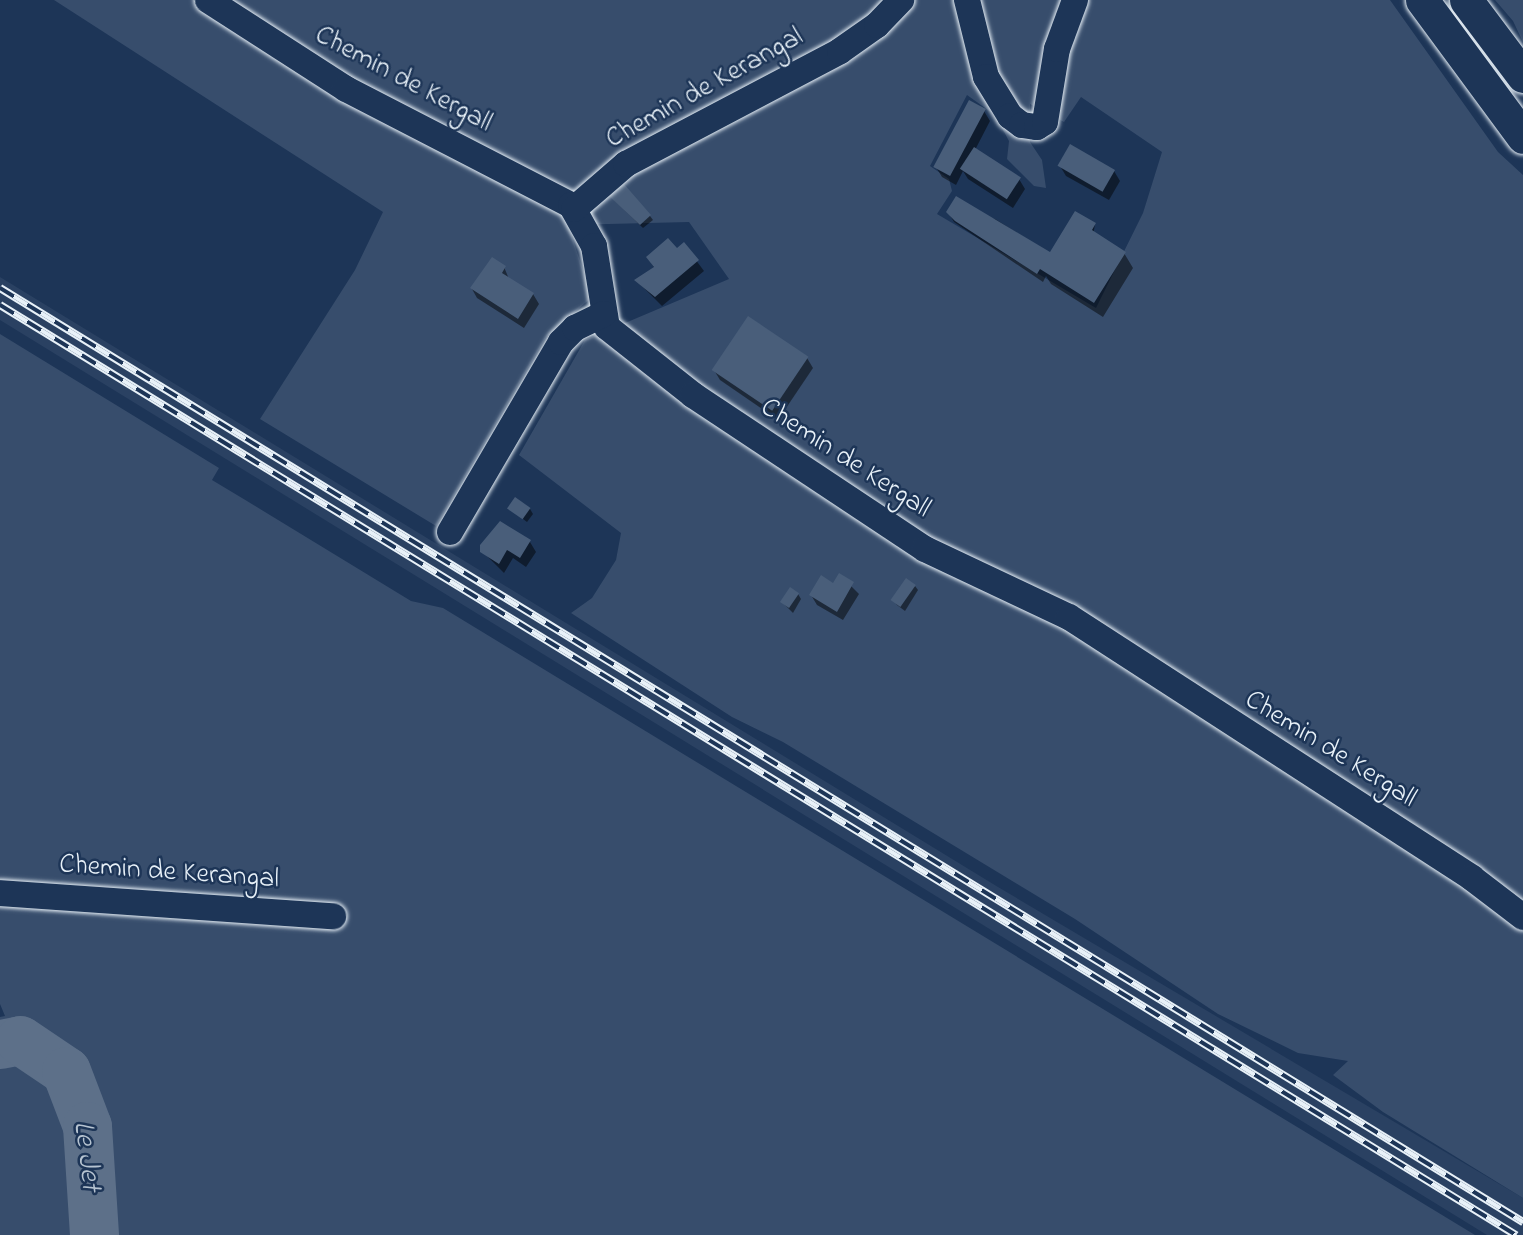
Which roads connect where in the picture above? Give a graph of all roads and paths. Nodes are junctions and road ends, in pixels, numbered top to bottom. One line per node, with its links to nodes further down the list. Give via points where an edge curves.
1 (208, 0): 9 (street, Chemin de Kergall, via 346,89)
2 (901, 0): 9 (street, Chemin de Kerangal, via 877,25 840,51 626,164)
3 (967, 0): 4 (street, via 986,77 1010,116 1021,125 1037,127 1045,122 1057,49)
4 (1075, 0)
5 (1422, 0): 8 (main road)
6 (1466, 0): 7 (main road)
7 (1523, 76)
8 (1523, 137)
9 (574, 209): 10 (street, Chemin de Kergall, via 594,246)
10 (604, 314): 11 (street, via 575,328 561,342); 14 (street, Chemin de Kergall, via 614,336 648,363 844,497 925,549 1069,617 1472,878)
11 (450, 532)
12 (0, 893): 13 (street, Chemin de Kerangal)
13 (333, 916)
14 (1523, 918)

